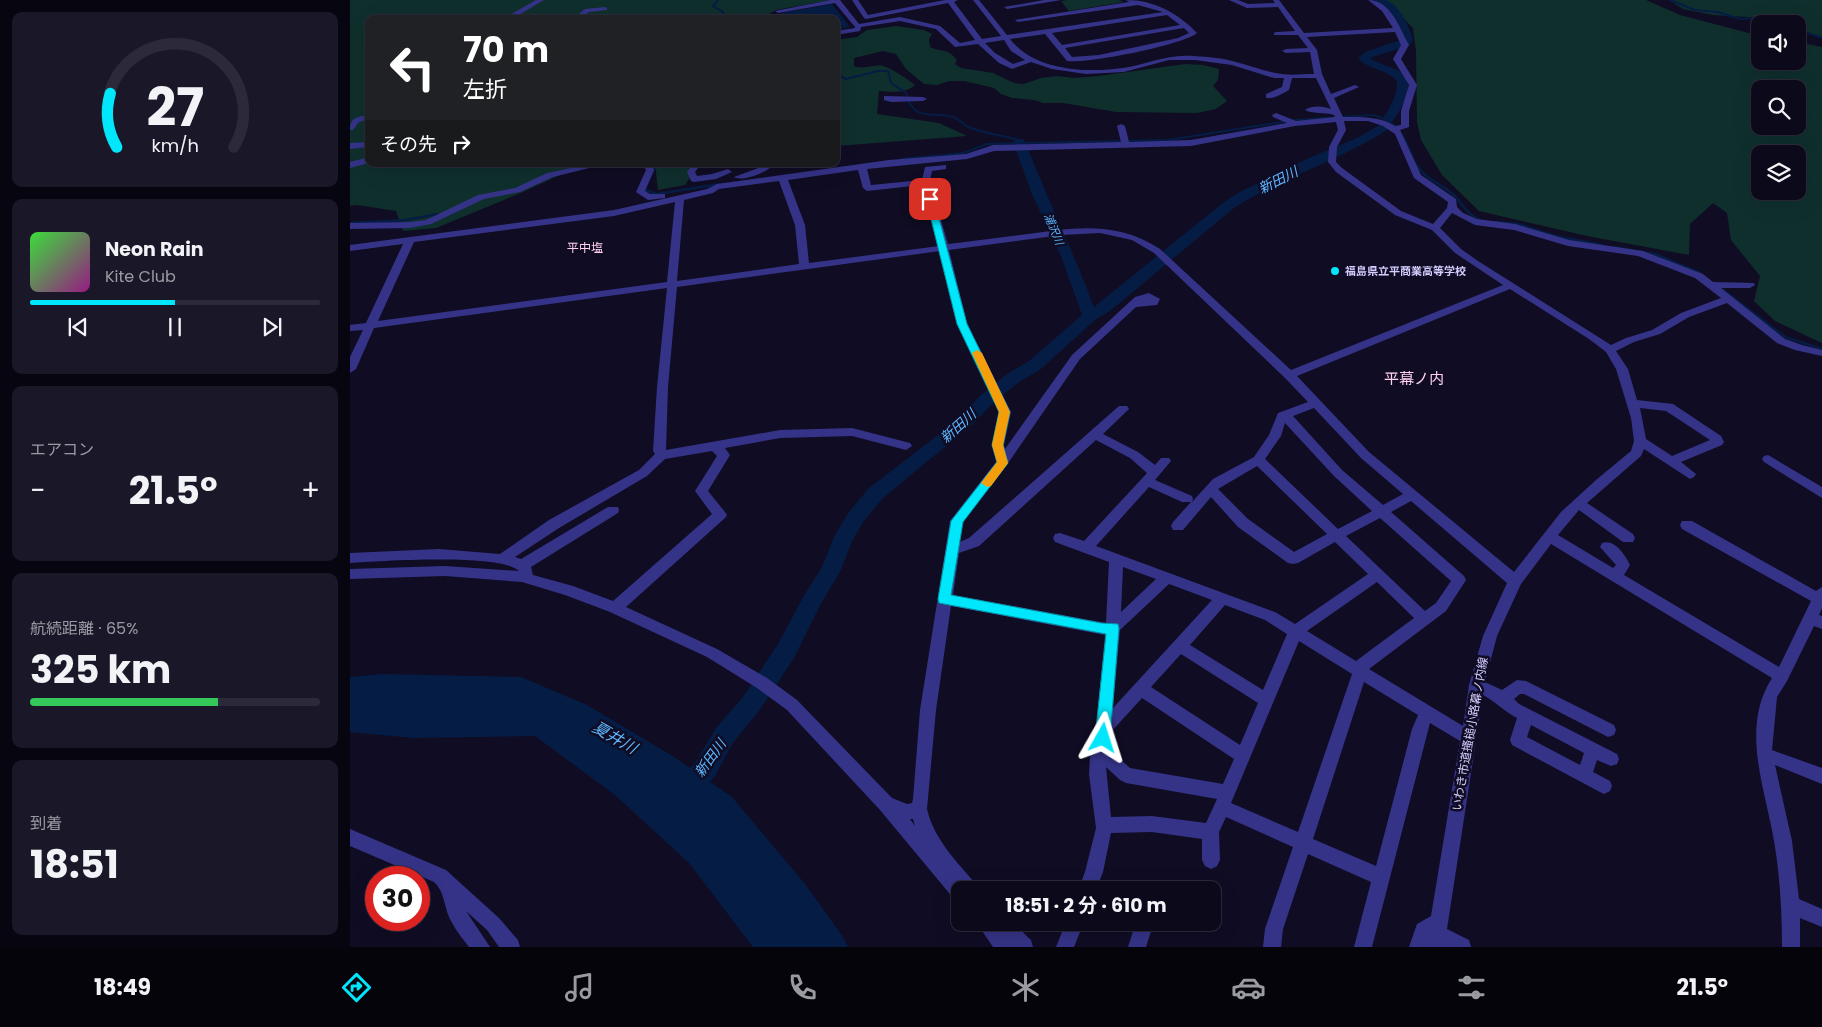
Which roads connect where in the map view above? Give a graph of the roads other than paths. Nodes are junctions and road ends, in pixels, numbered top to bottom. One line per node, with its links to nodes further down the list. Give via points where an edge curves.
1 (541, 0): 17 (street)
2 (864, 0): 10 (street)
3 (952, 0): 10 (street, via 866,17); 32 (street)
4 (976, 0): 30 (street)
5 (1001, 0): 13 (street)
6 (1058, 0): 13 (street)
7 (1232, 0): 12 (street, via 1247,6)
8 (1246, 0): 12 (street, via 1255,3)
9 (1371, 0): 22 (street, via 1387,12)
10 (855, 1)
11 (1132, 1): 16 (street); 19 (street)
12 (1279, 1): 28 (street)
13 (1007, 7): 19 (street)
14 (605, 9): 18 (street, via 587,10)
15 (778, 11): 20 (street, via 837,1)
16 (1170, 13): 21 (street); 24 (street)
17 (513, 15)
18 (581, 15)
19 (1018, 20): 26 (street)
20 (858, 26): 23 (street, via 858,30); 32 (street, via 900,19 938,27 958,46)
21 (1186, 26): 34 (street); 34 (street, via 1194,33 1179,42 1143,47 1108,57 1070,59)
22 (1399, 30): 25 (street); 55 (street, via 1404,44 1398,59 1413,84 1405,111 1406,125)
23 (840, 32)
24 (1047, 32): 26 (street); 34 (street)
25 (1362, 32): 29 (street); 31 (street)
26 (1030, 34): 30 (street)
27 (1276, 34): 28 (street)
28 (1301, 34): 29 (street); 35 (street)
29 (1332, 34): 33 (street)
30 (1007, 38): 32 (street); 37 (street, via 1014,50)
31 (1369, 40)
32 (981, 42): 37 (street, via 989,53 1012,67)
33 (1341, 44)
34 (1061, 47)
35 (1313, 50): 36 (street); 40 (street)
36 (1286, 51)
37 (1031, 60): 39 (street, via 1064,70 1086,72 1124,70 1174,58 1233,63)
38 (1266, 61): 39 (street)
39 (1259, 70): 41 (street)
40 (1320, 76): 41 (street); 44 (street)
41 (1288, 77): 43 (street, via 1286,88 1277,95)
42 (1355, 87): 44 (street)
43 (1268, 96)
44 (1330, 97): 49 (street)
45 (887, 98): 46 (street)
46 (924, 99)
47 (1309, 110): 49 (street, via 1324,109)
48 (1276, 115): 51 (street)
49 (1338, 116): 51 (street); 55 (street, via 1374,120); 77 (street, via 1342,130 1333,147 1332,162 1338,170 1398,213)
50 (365, 118): 53 (street, via 356,120)
51 (1295, 124): 57 (street)
52 (1121, 126): 59 (street)
53 (350, 128)
54 (1210, 128): 57 (street)
55 (1396, 128): 75 (street, via 1417,176 1453,202)
56 (1152, 133): 60 (street)
57 (1221, 137): 60 (street)
58 (365, 144): 61 (street)
59 (1126, 144): 60 (street); 62 (street, via 993,148)
60 (1151, 144)
61 (350, 146)
62 (943, 159): 69 (street); 72 (street, via 943,167 928,169)
63 (365, 161): 64 (street)
64 (350, 165)
65 (588, 167): 76 (street, via 550,176 517,190 481,197 428,222 410,225)
66 (648, 167): 73 (street, via 640,192 644,196)
67 (695, 167): 70 (street, via 691,172 694,179)
68 (767, 167): 70 (street, via 758,172)
69 (862, 168): 71 (street); 72 (street, via 867,188)
70 (729, 177): 71 (street); 73 (street)
71 (783, 179): 82 (street, via 800,225)
72 (926, 182): 81 (street)
73 (717, 187): 74 (street)
74 (680, 197): 79 (street, via 614,213); 83 (street)
75 (1452, 208): 77 (street); 86 (street, via 1476,222 1515,227 1568,243 1640,253 1691,272)
76 (352, 224): 78 (street)
77 (1435, 228): 84 (street, via 1458,251)
78 (350, 240)
79 (410, 240): 80 (street); 89 (street)
80 (350, 248)
81 (944, 248): 82 (street); 94 (street, via 1083,230 1115,232 1142,241 1158,251); 108 (street, via 962,324 1005,412 998,445)
82 (804, 267): 83 (street)
83 (674, 284): 89 (street); 103 (street, via 665,348 660,423 659,451)
84 (1511, 285): 91 (street); 94 (street)
85 (1750, 285): 86 (street)
86 (1711, 286): 87 (street)
87 (1728, 299): 91 (street); 92 (street, via 1781,340)
88 (1133, 304): 108 (street, via 1076,357)
89 (369, 325): 90 (street); 93 (street)
90 (350, 328)
91 (1610, 350): 95 (street, via 1622,369)
92 (1822, 353)
93 (350, 369)
94 (1289, 375): 96 (street)
95 (1632, 403): 100 (street); 107 (street, via 1670,407 1717,438 1718,442)
96 (1316, 404): 98 (street); 113 (street, via 1366,455)
97 (1123, 409): 99 (street)
98 (1285, 415): 105 (street, via 1267,450); 117 (street, via 1338,473)
99 (1094, 434): 110 (street, via 1149,465); 125 (street, via 974,542)
100 (1640, 441): 107 (street); 115 (street, いわき市道搔槌小路幕ノ内線, via 1637,453)
101 (714, 445): 102 (street, via 780,434 852,432); 103 (street); 139 (street, via 724,455 701,490 720,515)
102 (906, 446)
103 (663, 454): 128 (street, via 643,473)
104 (1768, 459): 112 (street)
105 (1258, 460): 111 (street); 120 (street)
106 (1165, 461): 110 (street)
107 (1671, 461): 109 (street)
108 (1002, 463): 125 (street, via 957,521)
109 (1690, 474)
110 (1151, 477): 114 (street); 126 (street)
111 (1210, 488): 119 (street); 120 (street, via 1243,523 1293,559)
112 (1822, 493)
113 (1412, 495): 117 (street); 135 (street)
114 (1186, 499)
115 (1578, 503): 121 (street, いわき市道搔槌小路幕ノ内線); 123 (street)
116 (613, 510): 130 (street)
117 (1382, 512): 120 (street); 140 (street, via 1459,580 1441,606)
118 (1687, 525): 136 (street)
119 (1178, 526)
120 (1337, 536): 132 (street)
121 (1550, 537): 133 (street); 135 (street, いわき市道搔槌小路幕ノ内線)
122 (1060, 538): 126 (street)
123 (1628, 538)
124 (1607, 547): 133 (street, via 1623,565)
125 (953, 548): 137 (street)
126 (1086, 548): 129 (street)
127 (350, 558): 128 (street, via 468,556)
128 (502, 559): 130 (street)
129 (1116, 560): 134 (street); 142 (street)
130 (525, 572): 131 (street); 139 (street)
131 (350, 574)
132 (1378, 574): 140 (street); 143 (street)
133 (1615, 576): 146 (street)
134 (1166, 578): 138 (street); 142 (street)
135 (1515, 581): 147 (street, いわき市道搔槌小路幕ノ内線, via 1490,636)
136 (1821, 596): 141 (street)
137 (944, 599): 142 (street, via 1101,629); 165 (street, via 928,710)
138 (1222, 599): 143 (street, via 1270,616); 144 (street)
139 (615, 608): 164 (street, via 712,653 762,682 792,705)
140 (1424, 619): 145 (street, via 1363,663)
141 (1816, 620): 146 (street)
142 (1113, 628): 154 (street)
143 (1296, 631): 145 (street); 150 (street)
144 (1180, 646): 148 (street); 150 (street)
145 (1359, 670): 151 (street); 169 (street)
146 (1782, 676): 157 (street, via 1770,694)
147 (1477, 685): 149 (street); 155 (street, いわき市道搔槌小路幕ノ内線)
148 (1141, 689): 154 (street); 158 (street)
149 (1502, 697): 152 (street); 153 (street, via 1517,687 1526,688)
150 (1267, 701): 158 (street)
151 (1427, 712): 155 (street); 171 (street)
152 (1526, 716): 156 (street); 160 (street, via 1518,740)
153 (1608, 730)
154 (1103, 733): 163 (street, via 1112,764 1126,775); 166 (street, via 1097,774)
155 (1469, 738): 182 (street, いわき市道搔槌小路幕ノ内線)
156 (1593, 750): 159 (street); 160 (street)
157 (1764, 754): 161 (street); 176 (street, via 1783,841)
158 (1243, 756): 163 (street)
159 (1611, 759)
160 (1584, 775): 162 (street)
161 (1822, 776)
162 (1604, 786)
163 (1224, 800): 167 (street); 169 (street)
164 (886, 804): 165 (street, via 907,812); 174 (street)
165 (919, 809): 172 (street, via 931,841)
166 (1104, 824): 167 (street, via 1152,824); 173 (street)
167 (1211, 832): 170 (street)
168 (350, 837): 175 (street, via 440,876)
169 (1303, 843): 171 (street); 190 (street, via 1274,929)
170 (1211, 860)
171 (1381, 877): 191 (street)
172 (963, 881)
173 (1090, 881)
174 (951, 882)
175 (450, 886): 184 (street, via 452,905); 185 (street, via 493,924)
176 (1791, 905): 177 (street); 193 (street)
177 (1822, 918)
178 (992, 931): 186 (street)
179 (1008, 931): 187 (street)
180 (1071, 931): 188 (street)
181 (1142, 931): 189 (street)
182 (1436, 934): 183 (street); 192 (street, via 1426,927)
183 (1457, 946)
184 (481, 947)
185 (511, 947)
186 (1004, 947)
187 (1024, 947)
188 (1065, 947)
189 (1137, 947)
190 (1272, 947)
191 (1362, 947)
192 (1418, 947)
193 (1791, 947)

